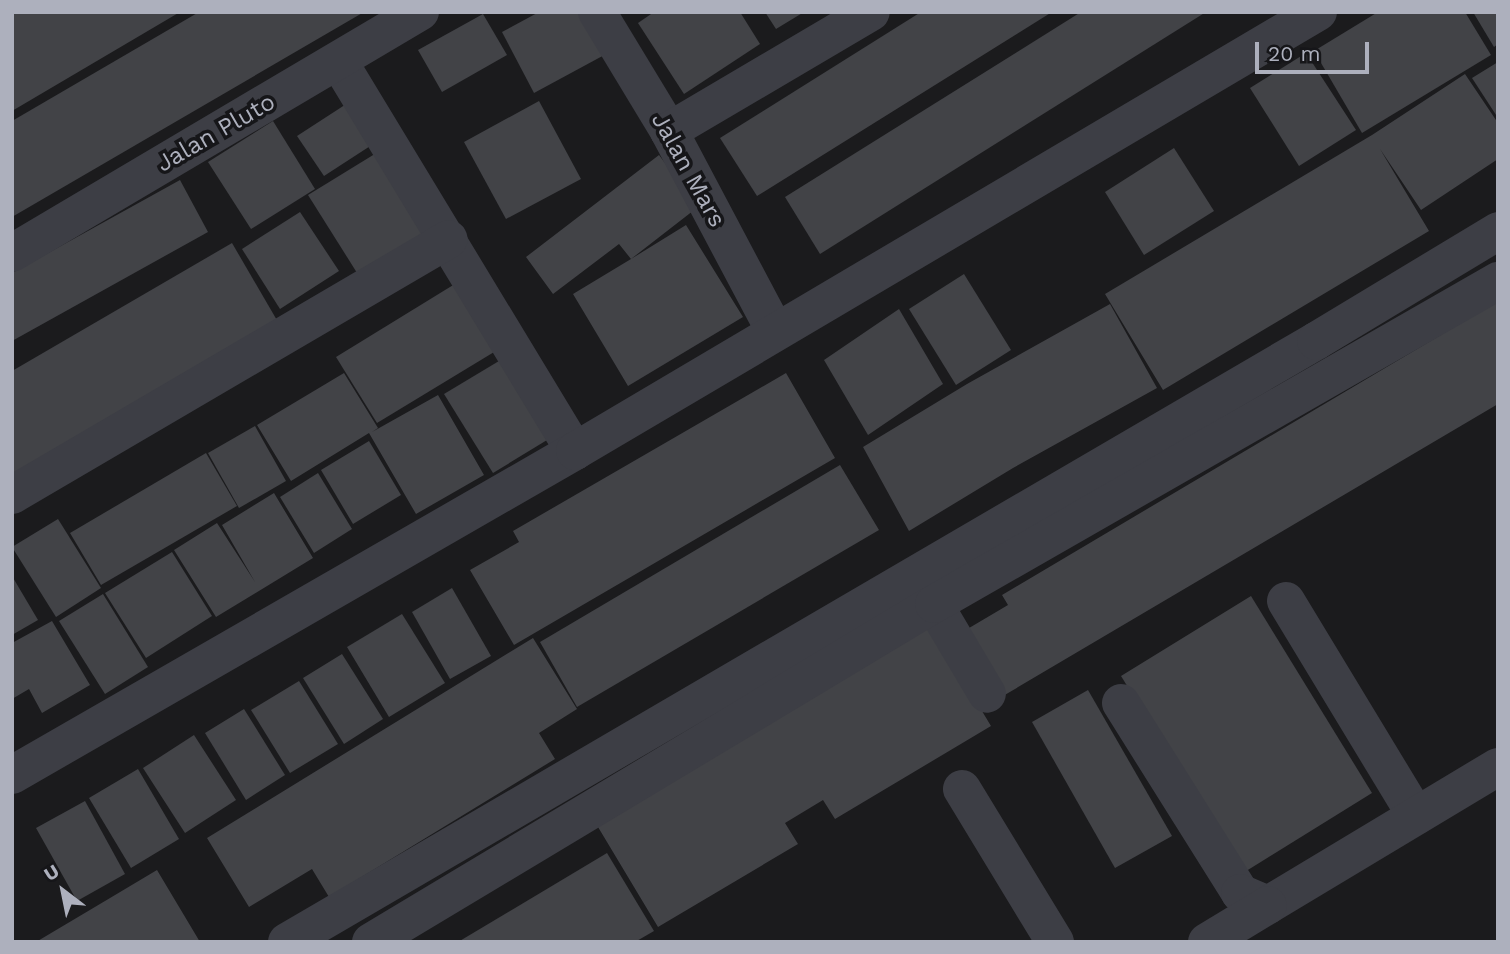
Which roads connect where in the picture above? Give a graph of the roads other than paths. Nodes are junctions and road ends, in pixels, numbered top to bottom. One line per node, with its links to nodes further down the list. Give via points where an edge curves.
1 (420, 12): 6 (street, Jalan Pluto)
2 (597, 12): 7 (street, Jalan Mars)
3 (871, 12): 7 (street)
4 (1318, 12): 5 (street)
5 (1265, 25): 12 (street)
6 (339, 62): 9 (street); 10 (street, Jalan Pluto)
7 (669, 131): 12 (street, Jalan Mars)
8 (1498, 231): 13 (street)
9 (449, 239): 15 (street); 16 (street)
10 (12, 253)
11 (1498, 281): 14 (street)
12 (775, 331): 15 (street)
13 (1316, 341): 14 (street); 17 (street)
14 (1338, 375): 17 (street)
15 (575, 451): 22 (street)
16 (12, 495)
17 (925, 589): 19 (street); 26 (street); 27 (street)
18 (1286, 601): 24 (street)
19 (987, 694)
20 (1121, 703): 25 (street, via 1240,893)
21 (1498, 767): 24 (street)
22 (12, 775)
23 (962, 789): 28 (street)
24 (1416, 816): 25 (street)
25 (1268, 905): 29 (street)
26 (287, 942)
27 (371, 942)
28 (1055, 942)
29 (1207, 942)

